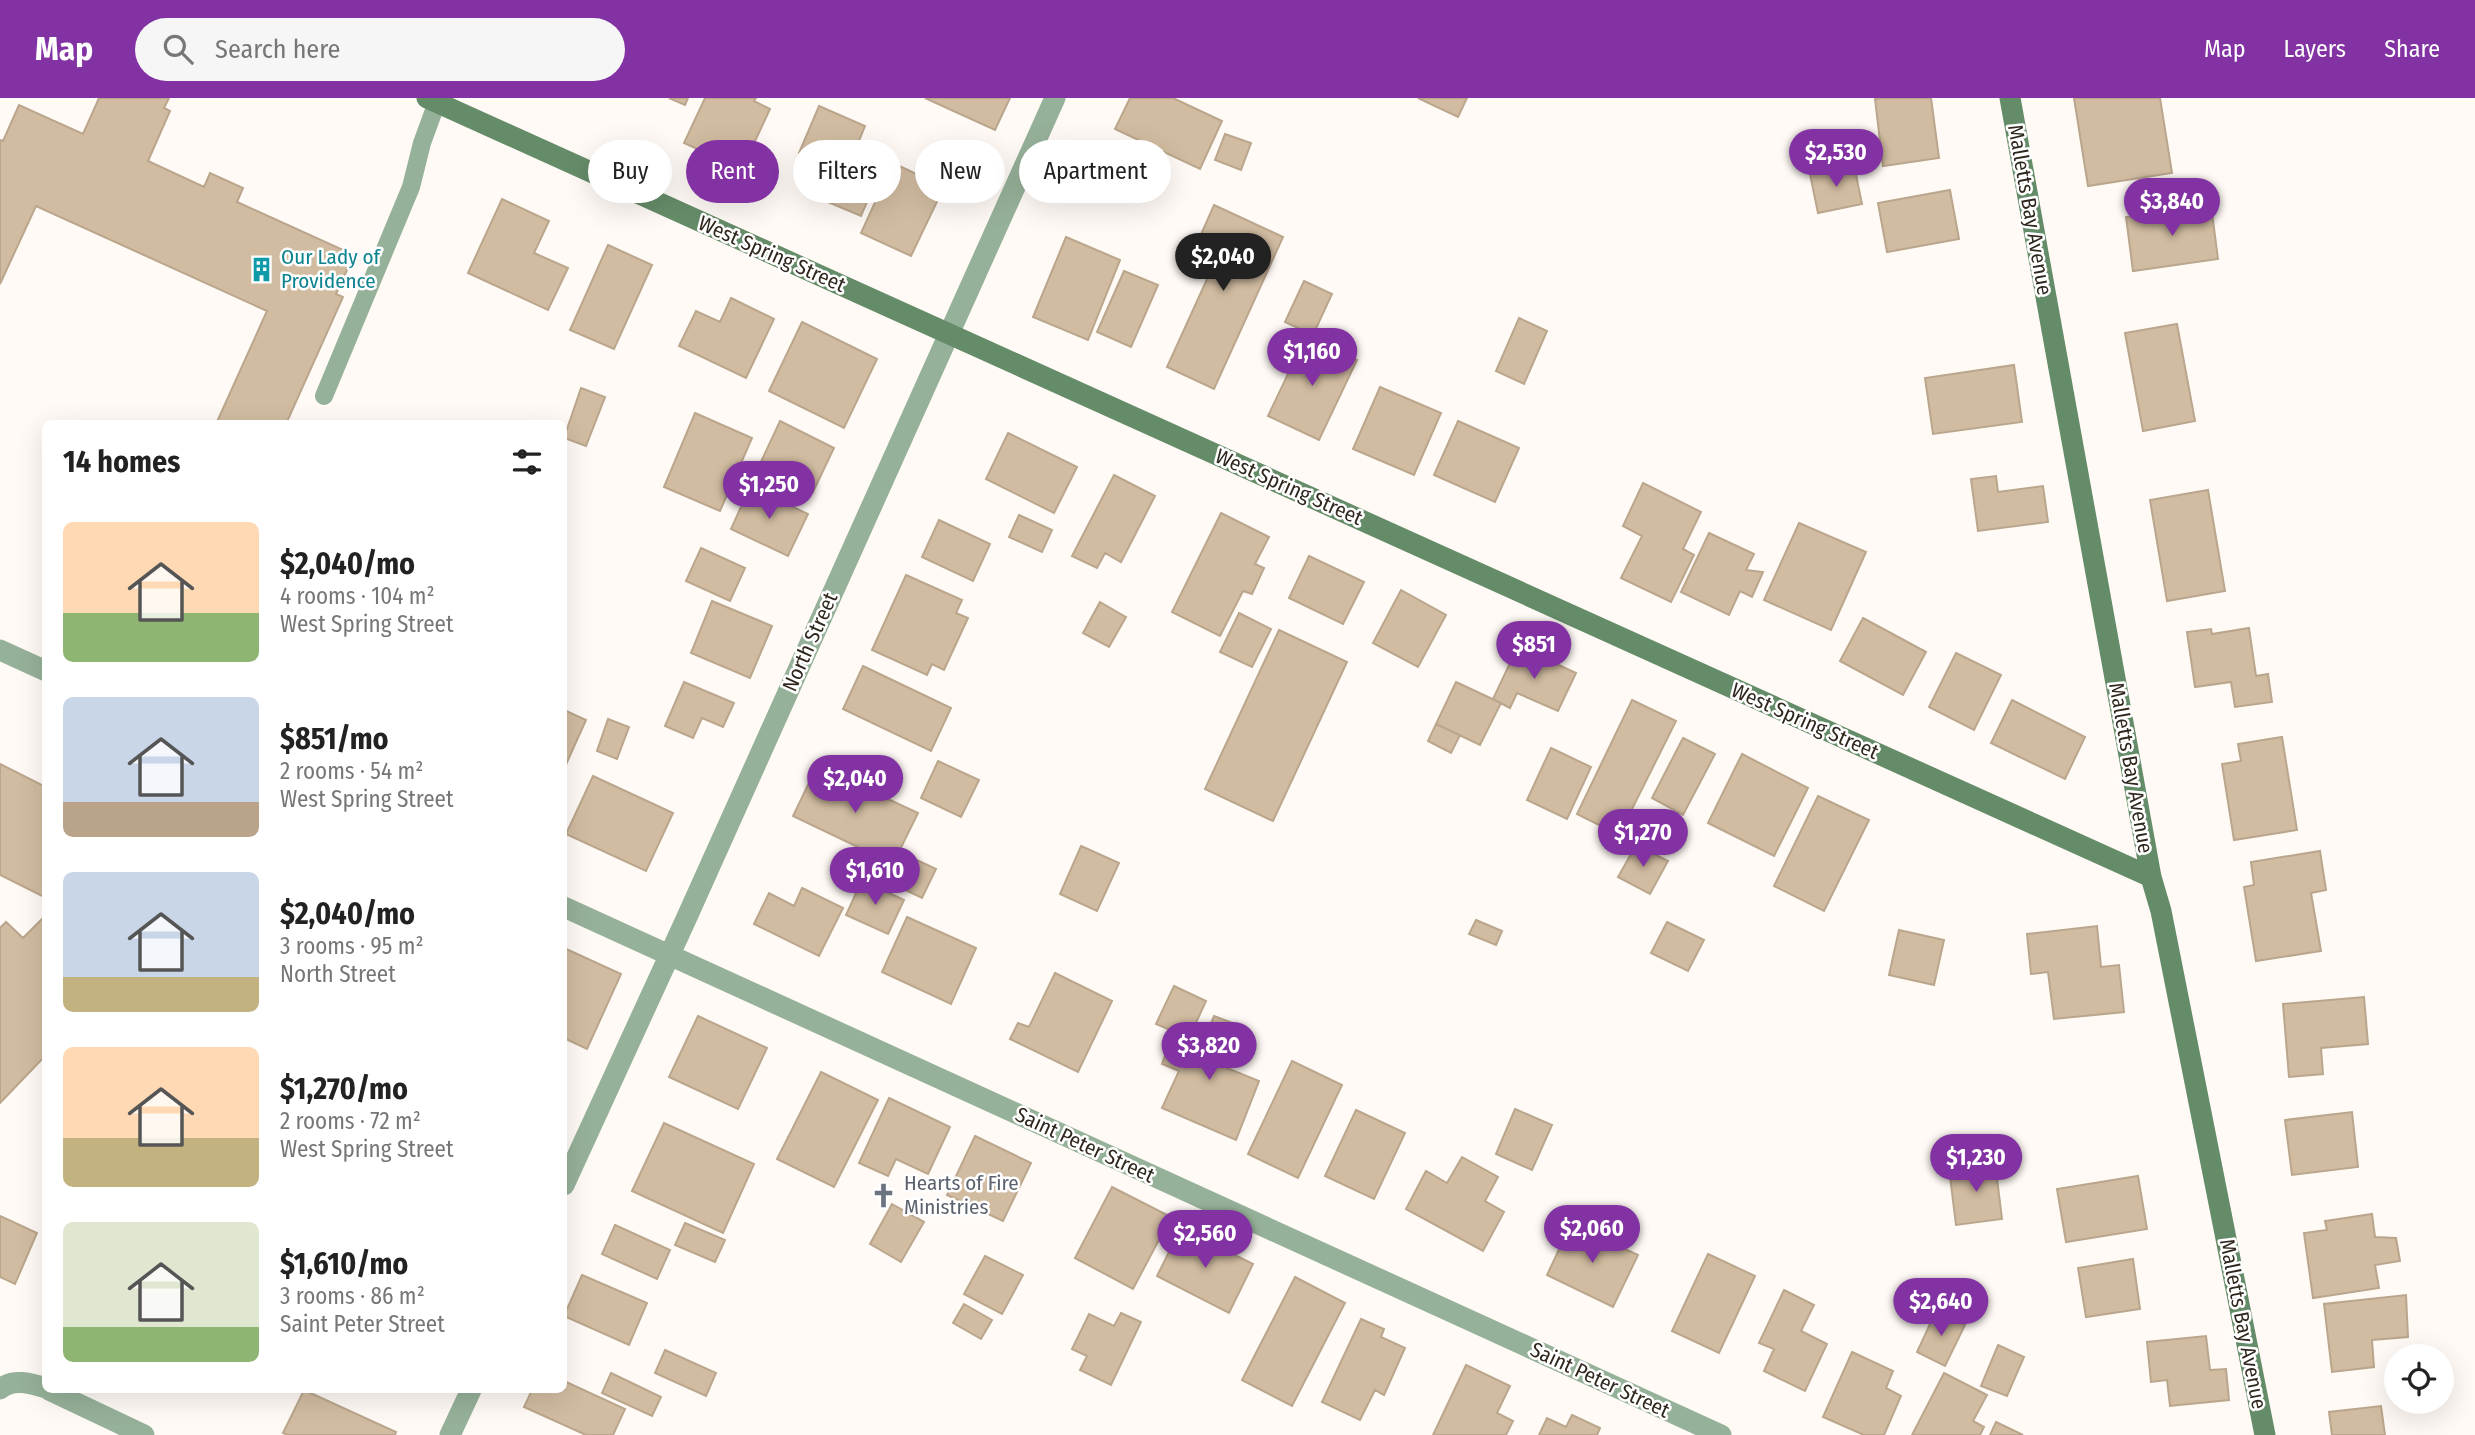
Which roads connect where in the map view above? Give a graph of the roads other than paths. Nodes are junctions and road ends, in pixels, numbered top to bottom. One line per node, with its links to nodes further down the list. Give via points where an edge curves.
1 (1055, 98): 4 (street, North Street)
2 (2010, 98): 8 (street, Malletts Bay Avenue)
3 (432, 100): 4 (street, West Spring Street); 5 (lane, via 411,187)
4 (948, 334): 8 (street, West Spring Street); 10 (street, North Street)
5 (324, 396)
6 (0, 650): 7 (street)
7 (42, 669)
8 (2151, 877): 19 (street, Malletts Bay Avenue)
9 (567, 908): 10 (street, Saint Peter Street)
10 (668, 955): 11 (street, North Street); 18 (street, Saint Peter Street)
11 (567, 1178)
12 (42, 1387): 13 (street, via 25,1382 7,1383)
13 (0, 1389)
14 (55, 1393): 16 (street)
15 (470, 1393): 17 (street)
16 (144, 1435)
17 (450, 1435)
18 (1721, 1435)
19 (2265, 1435)

